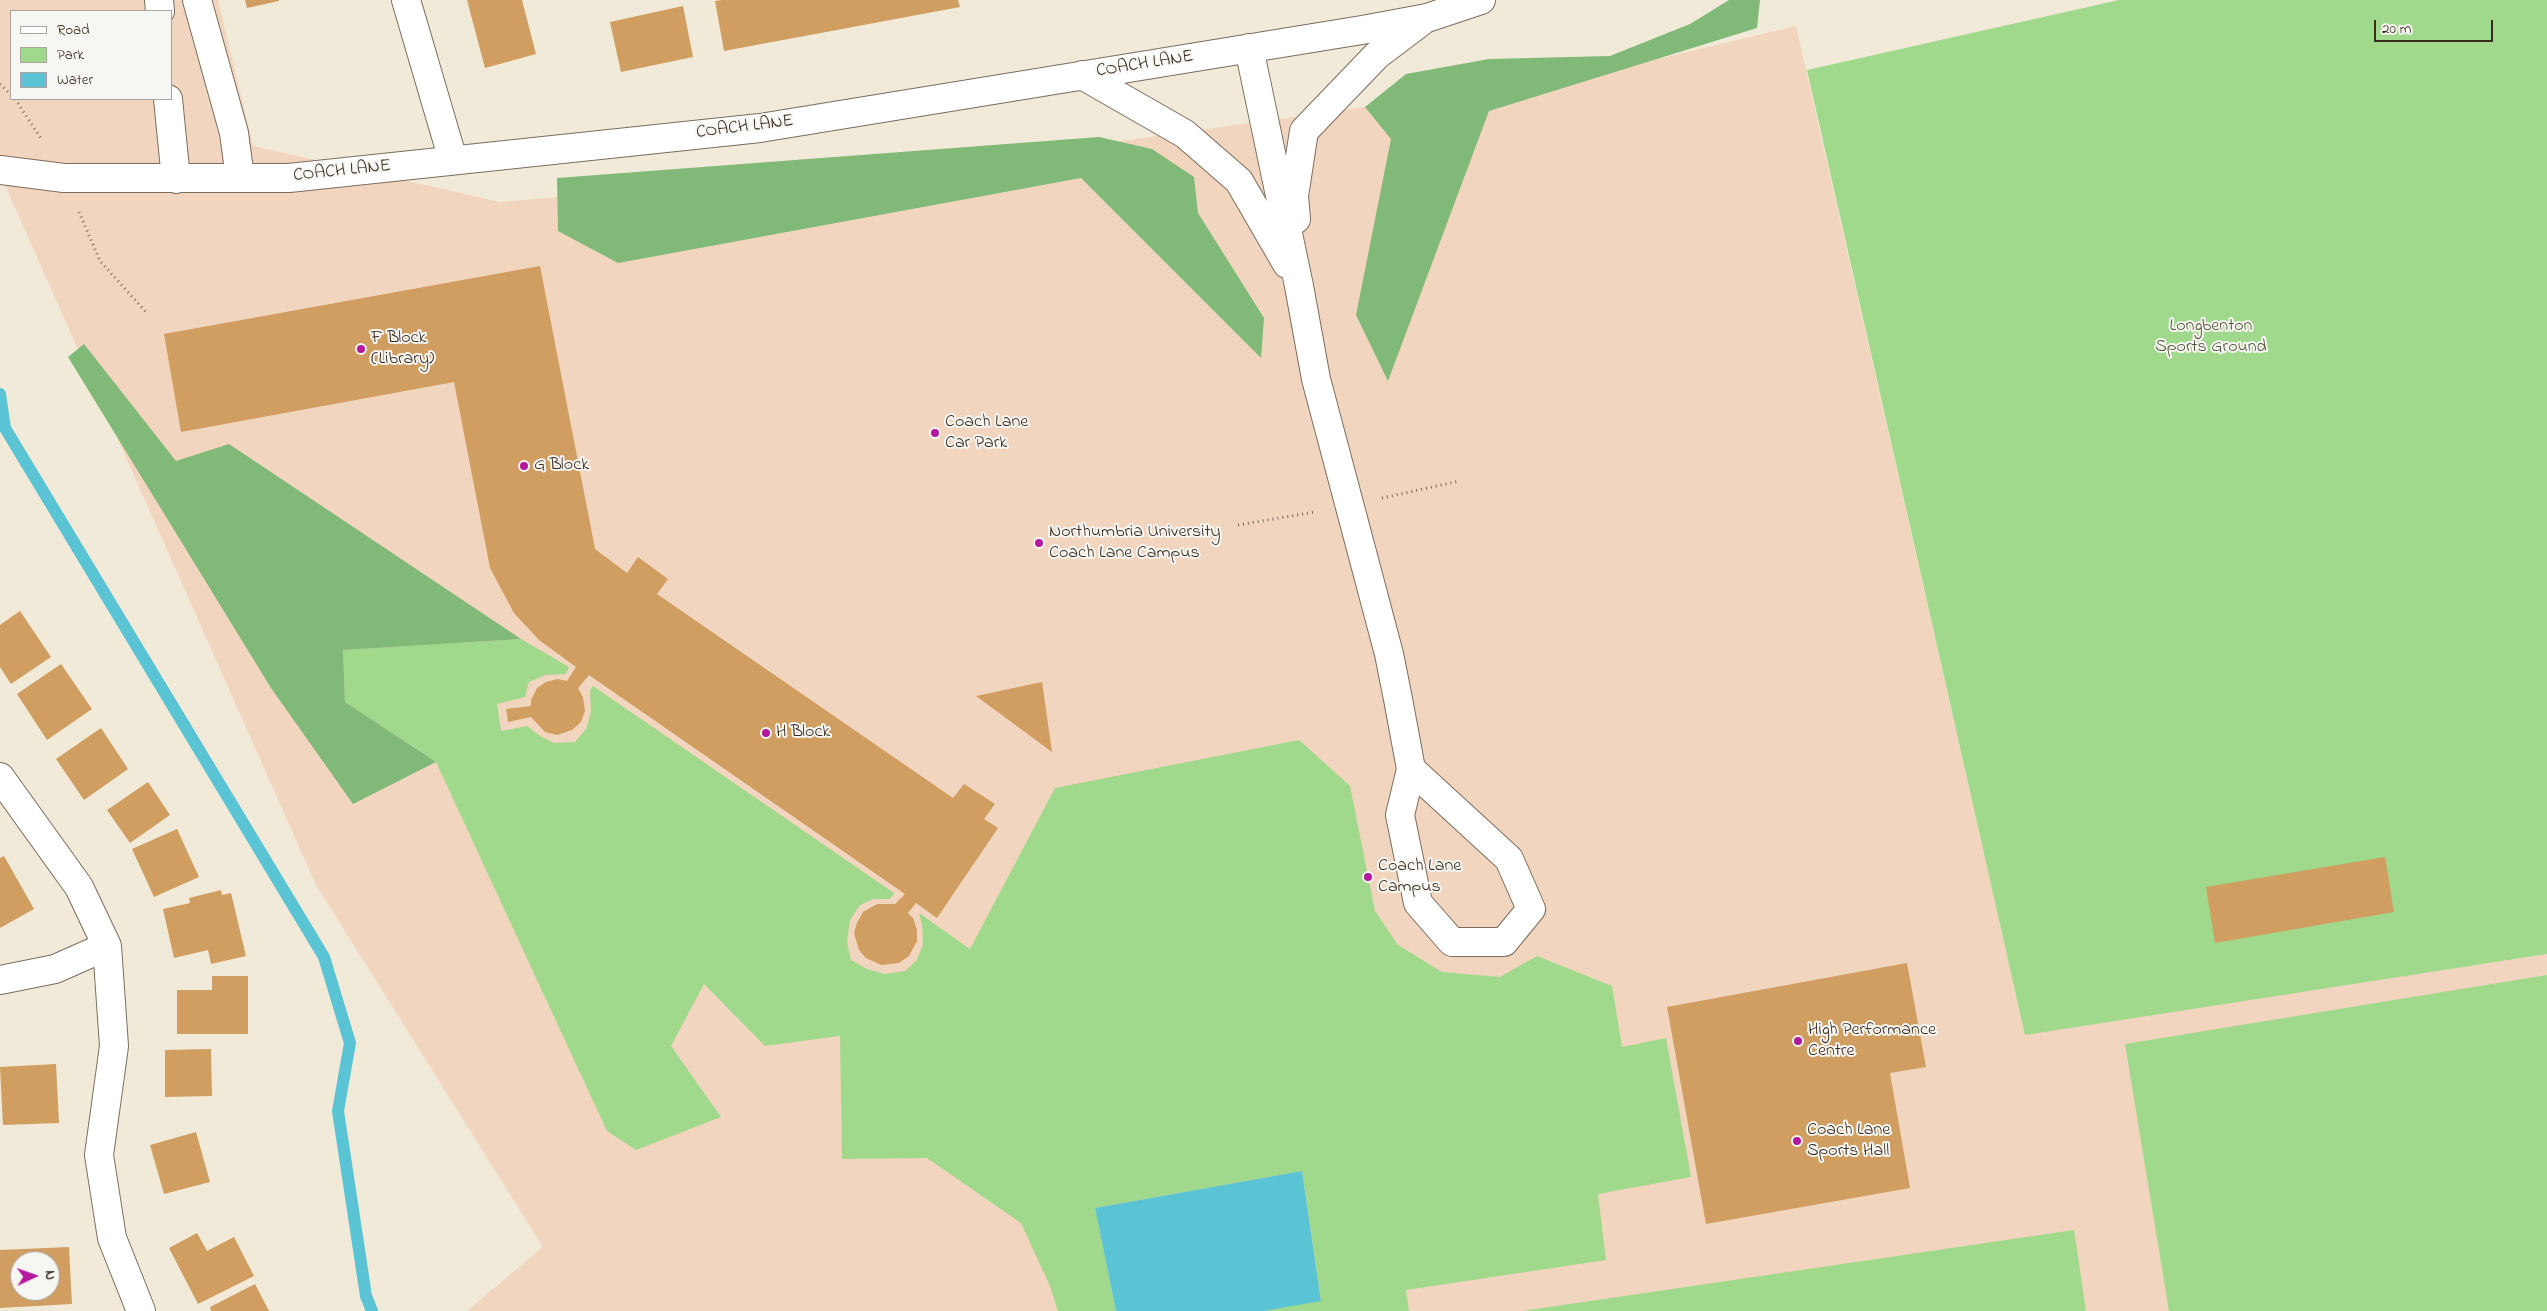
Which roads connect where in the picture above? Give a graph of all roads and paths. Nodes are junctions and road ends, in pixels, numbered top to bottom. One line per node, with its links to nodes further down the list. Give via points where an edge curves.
1 (198, 0): 12 (street, via 234,133)
2 (406, 0): 10 (street)
3 (1481, 0): 4 (street, COACH LANE)
4 (1427, 18): 5 (street, COACH LANE); 15 (street, via 1377,55 1304,130 1294,196)
5 (1249, 48): 6 (street, COACH LANE); 15 (street)
6 (1082, 75): 10 (street, COACH LANE, via 760,128); 15 (street, via 1185,134 1239,181)
7 (0, 84): 8 (path)
8 (10, 94)
9 (168, 100): 13 (street)
10 (453, 160): 12 (street, COACH LANE, via 289,178)
11 (0, 170): 13 (street, COACH LANE, via 64,178)
12 (240, 178): 13 (street, COACH LANE)
13 (176, 179)
14 (100, 261): 16 (path)
15 (1299, 286): 18 (street, via 1316,379)
16 (146, 312)
17 (1460, 481): 18 (path)
18 (1350, 506): 19 (path); 20 (street, via 1389,654)
19 (1238, 525)
20 (1411, 769): 20 (street, via 1509,859 1531,909 1504,942 1452,942 1418,903 1400,815)
21 (0, 776): 22 (street, via 79,887)
22 (106, 946): 23 (street, via 55,969); 24 (street, via 114,1046 99,1155 112,1238)
23 (0, 980)
24 (141, 1311)

